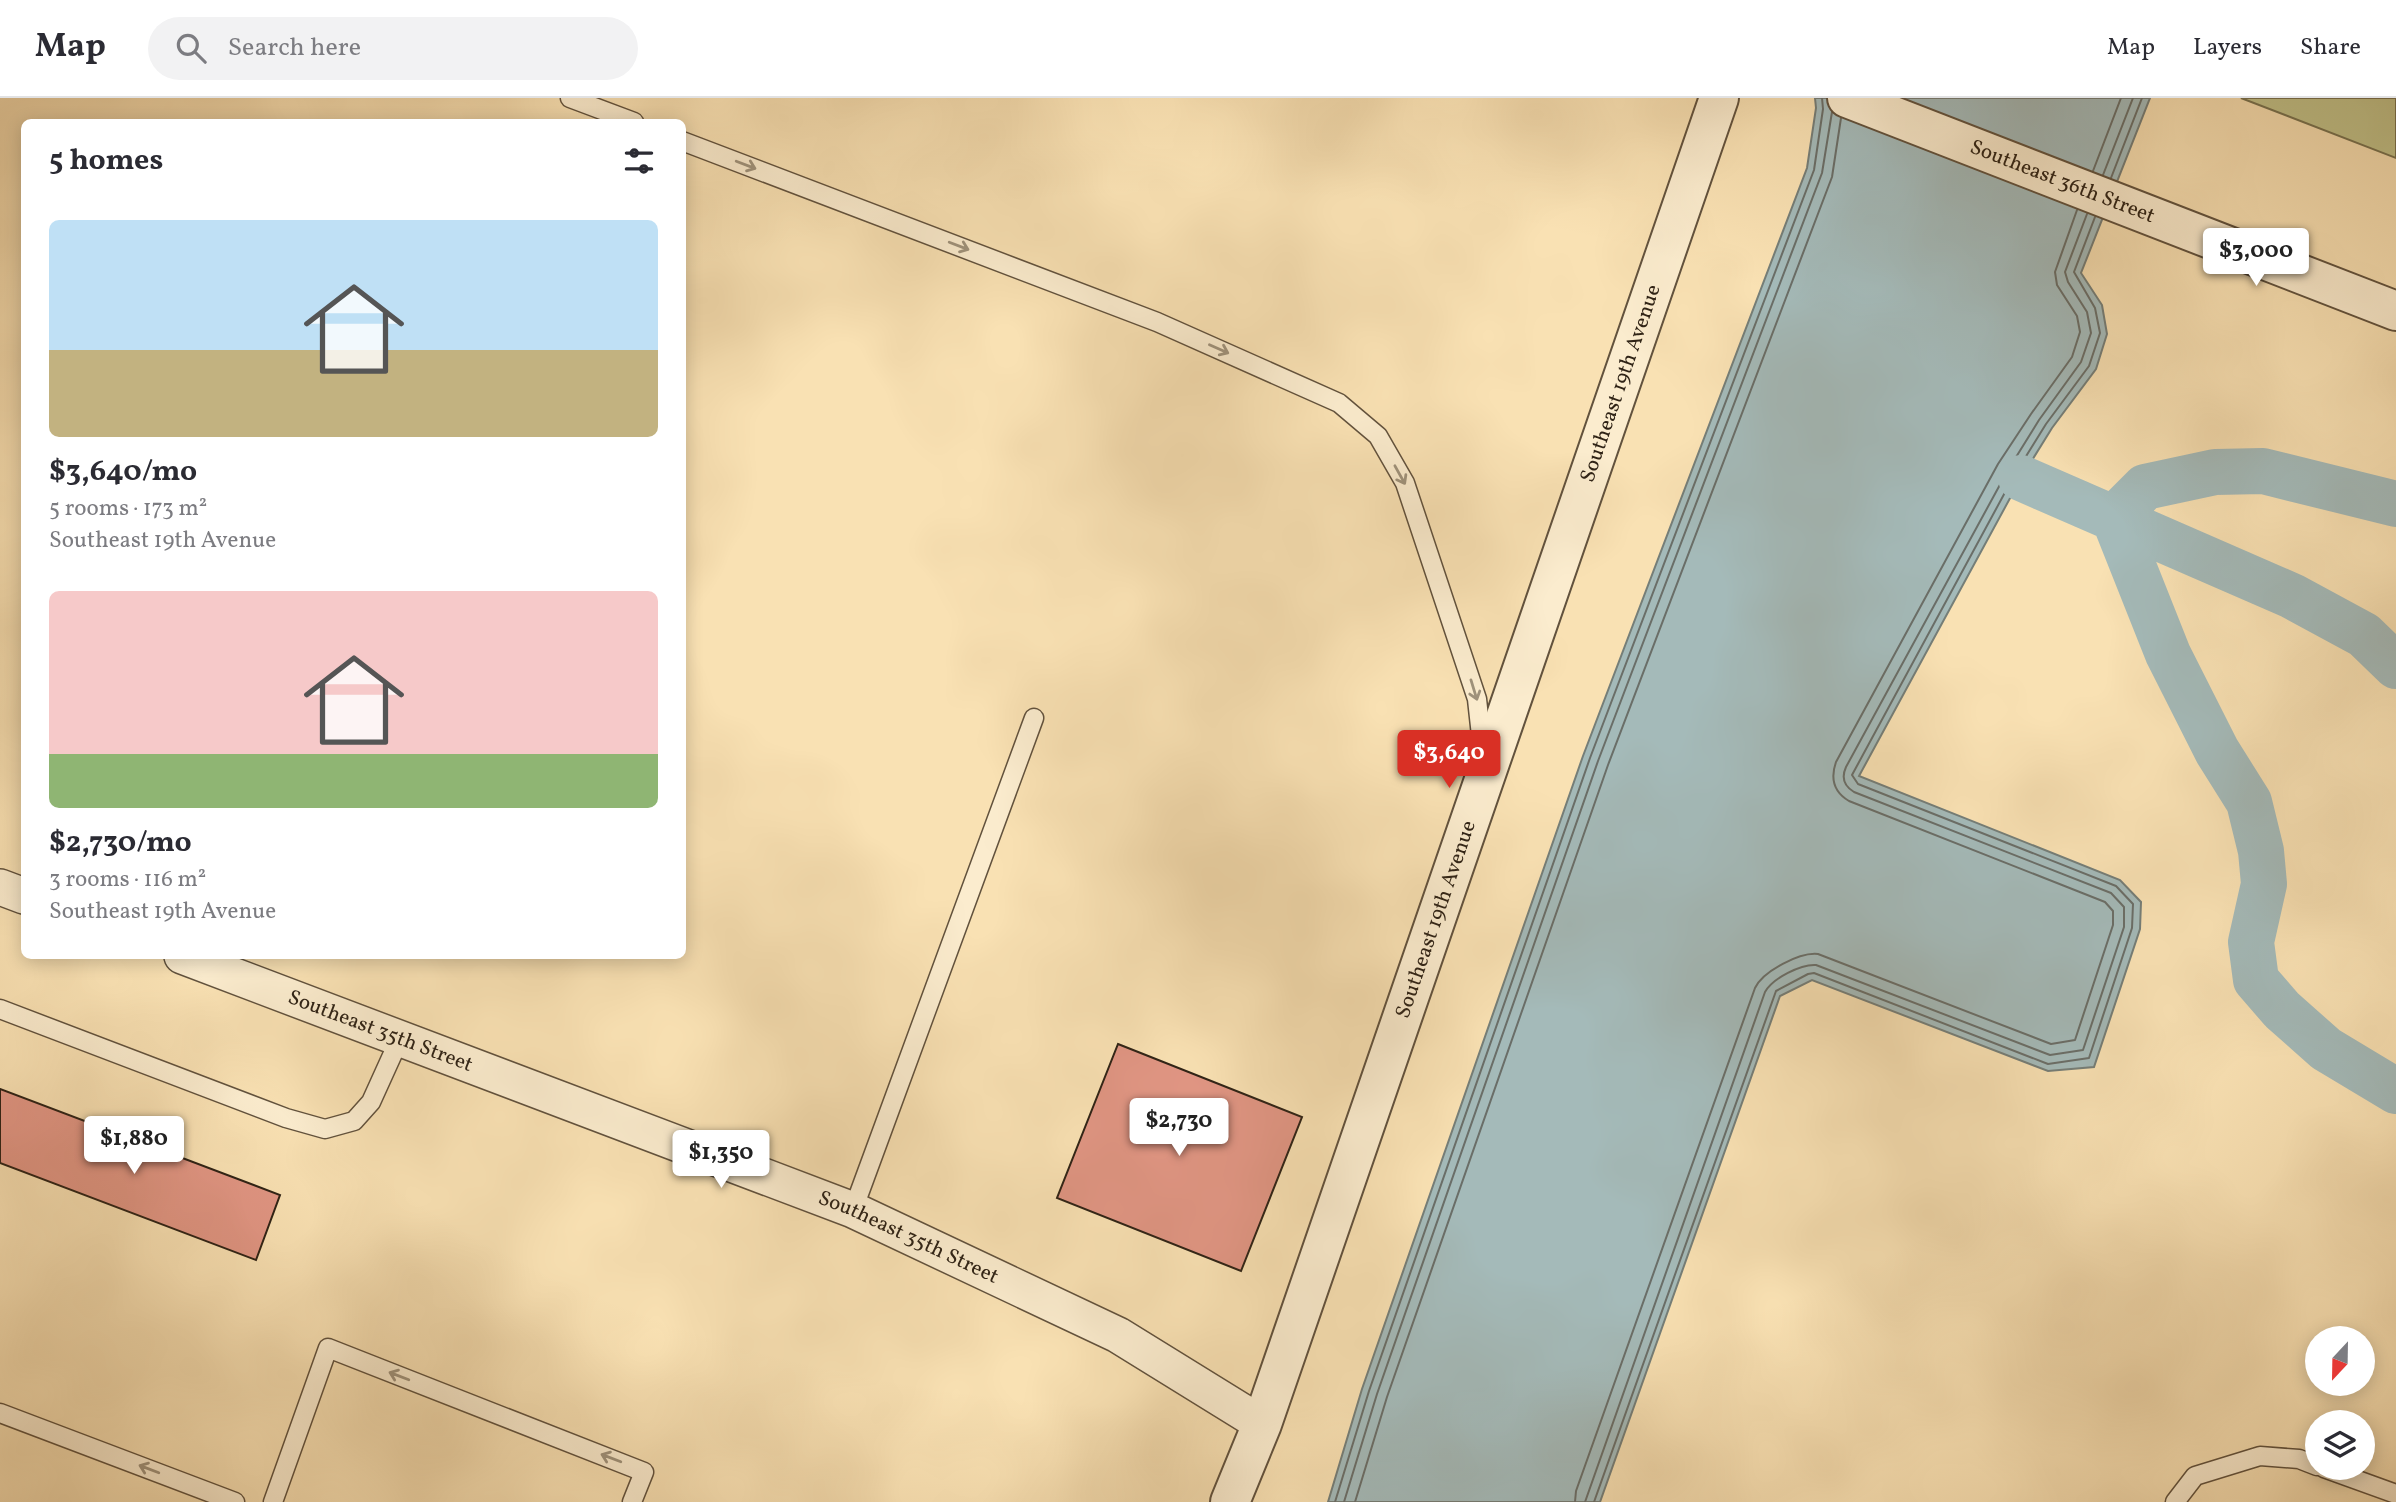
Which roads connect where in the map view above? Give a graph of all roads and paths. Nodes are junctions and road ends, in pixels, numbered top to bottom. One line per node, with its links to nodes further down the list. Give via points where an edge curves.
1 (570, 98): 4 (lane)
2 (1719, 98): 8 (street, Southeast 19th Avenue)
3 (1847, 98): 6 (street, Southeast 36th Street)
4 (626, 119)
5 (686, 143): 8 (lane, one-way to 8, via 1157,322 1339,403 1378,436 1405,483 1477,699)
6 (2396, 311)
7 (1034, 718): 14 (lane)
8 (1485, 777): 16 (street, Southeast 19th Avenue)
9 (0, 887): 10 (street)
10 (21, 895)
11 (190, 959): 13 (street, Southeast 35th Street)
12 (0, 1009): 13 (lane, via 325,1129 354,1121 371,1102)
13 (400, 1038): 14 (street, Southeast 35th Street)
14 (853, 1210): 16 (street, Southeast 35th Street, via 1118,1335)
15 (0, 1413): 20 (lane, one-way to 15)
16 (1262, 1424): 23 (street, Southeast 19th Avenue)
17 (2305, 1461): 24 (lane, via 2260,1456 2195,1476)
18 (2357, 1480): 19 (lane)
19 (2396, 1494)
20 (235, 1502)
21 (273, 1502): 22 (lane, one-way to 21, via 644,1472 328,1348)
22 (632, 1502)
23 (1230, 1502)
24 (2175, 1502)

